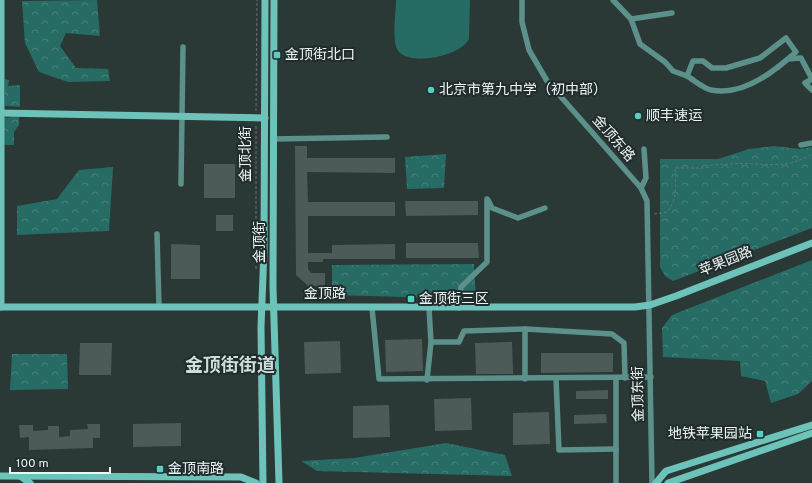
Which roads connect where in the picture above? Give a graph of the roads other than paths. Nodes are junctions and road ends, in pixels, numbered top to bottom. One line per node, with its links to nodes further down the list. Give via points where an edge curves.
1 (1, 0): 12 (street)
2 (265, 0): 14 (street, 金顶街)
3 (274, 0): 16 (street, 金顶街)
4 (522, 0): 21 (street, 金顶东路, via 522,22 529,50 547,81)
5 (613, 0): 7 (street)
6 (672, 13): 7 (street)
7 (631, 19): 10 (street, via 640,44 673,71)
8 (183, 47): 13 (street)
9 (778, 67): 10 (street, via 762,79 728,92 710,90); 10 (street, via 796,52 786,38 760,58 726,68 712,68 703,61 693,61); 11 (street, via 788,59 800,58 812,79 805,83)
10 (687, 76)
11 (812, 90)
12 (0, 114): 13 (street); 26 (street)
13 (182, 118): 14 (street); 20 (street)
14 (265, 118): 28 (street, 金顶街)
15 (387, 137): 16 (street)
16 (273, 139): 29 (street, 金顶街)
17 (812, 142): 18 (street)
18 (801, 145)
19 (644, 149): 21 (street, via 646,178)
20 (182, 184)
21 (641, 188): 25 (street, 金顶东路, via 647,201)
22 (545, 208): 32 (street, via 518,218 492,208 488,199 487,262 462,287)
23 (157, 234): 27 (street)
24 (812, 243): 25 (street, 苹果园路)
25 (650, 305): 32 (street, 金顶路); 35 (street, 金顶东街)
26 (0, 307): 27 (street, 金顶路)
27 (159, 307): 28 (street, 金顶路)
28 (262, 307): 29 (street, 金顶路); 50 (street, 金顶街)
29 (274, 307): 30 (street, 金顶路); 51 (street, 金顶街)
30 (372, 308): 31 (street, 金顶路); 40 (street, via 379,379)
31 (429, 308): 32 (street, 金顶路); 34 (street)
32 (459, 308)
33 (525, 329): 34 (street, via 464,331 459,342); 38 (street, via 612,334 624,343); 39 (street)
34 (431, 342): 40 (street)
35 (651, 377): 38 (street); 53 (street, 金顶东街)
36 (556, 378): 37 (street); 39 (street); 43 (street, via 559,450)
37 (616, 378): 38 (street); 43 (street)
38 (625, 378)
39 (525, 379): 40 (street)
40 (427, 380)
41 (812, 426): 54 (street, via 666,471)
42 (812, 433): 55 (street)
43 (616, 449): 52 (street)
44 (0, 476): 45 (street)
45 (20, 476): 46 (street); 47 (street)
46 (156, 477): 48 (street); 49 (street, via 241,477)
47 (30, 483)
48 (149, 483)
49 (256, 483)
50 (263, 483)
51 (279, 483)
52 (616, 483)
53 (652, 483)
54 (656, 483)
55 (668, 483)

